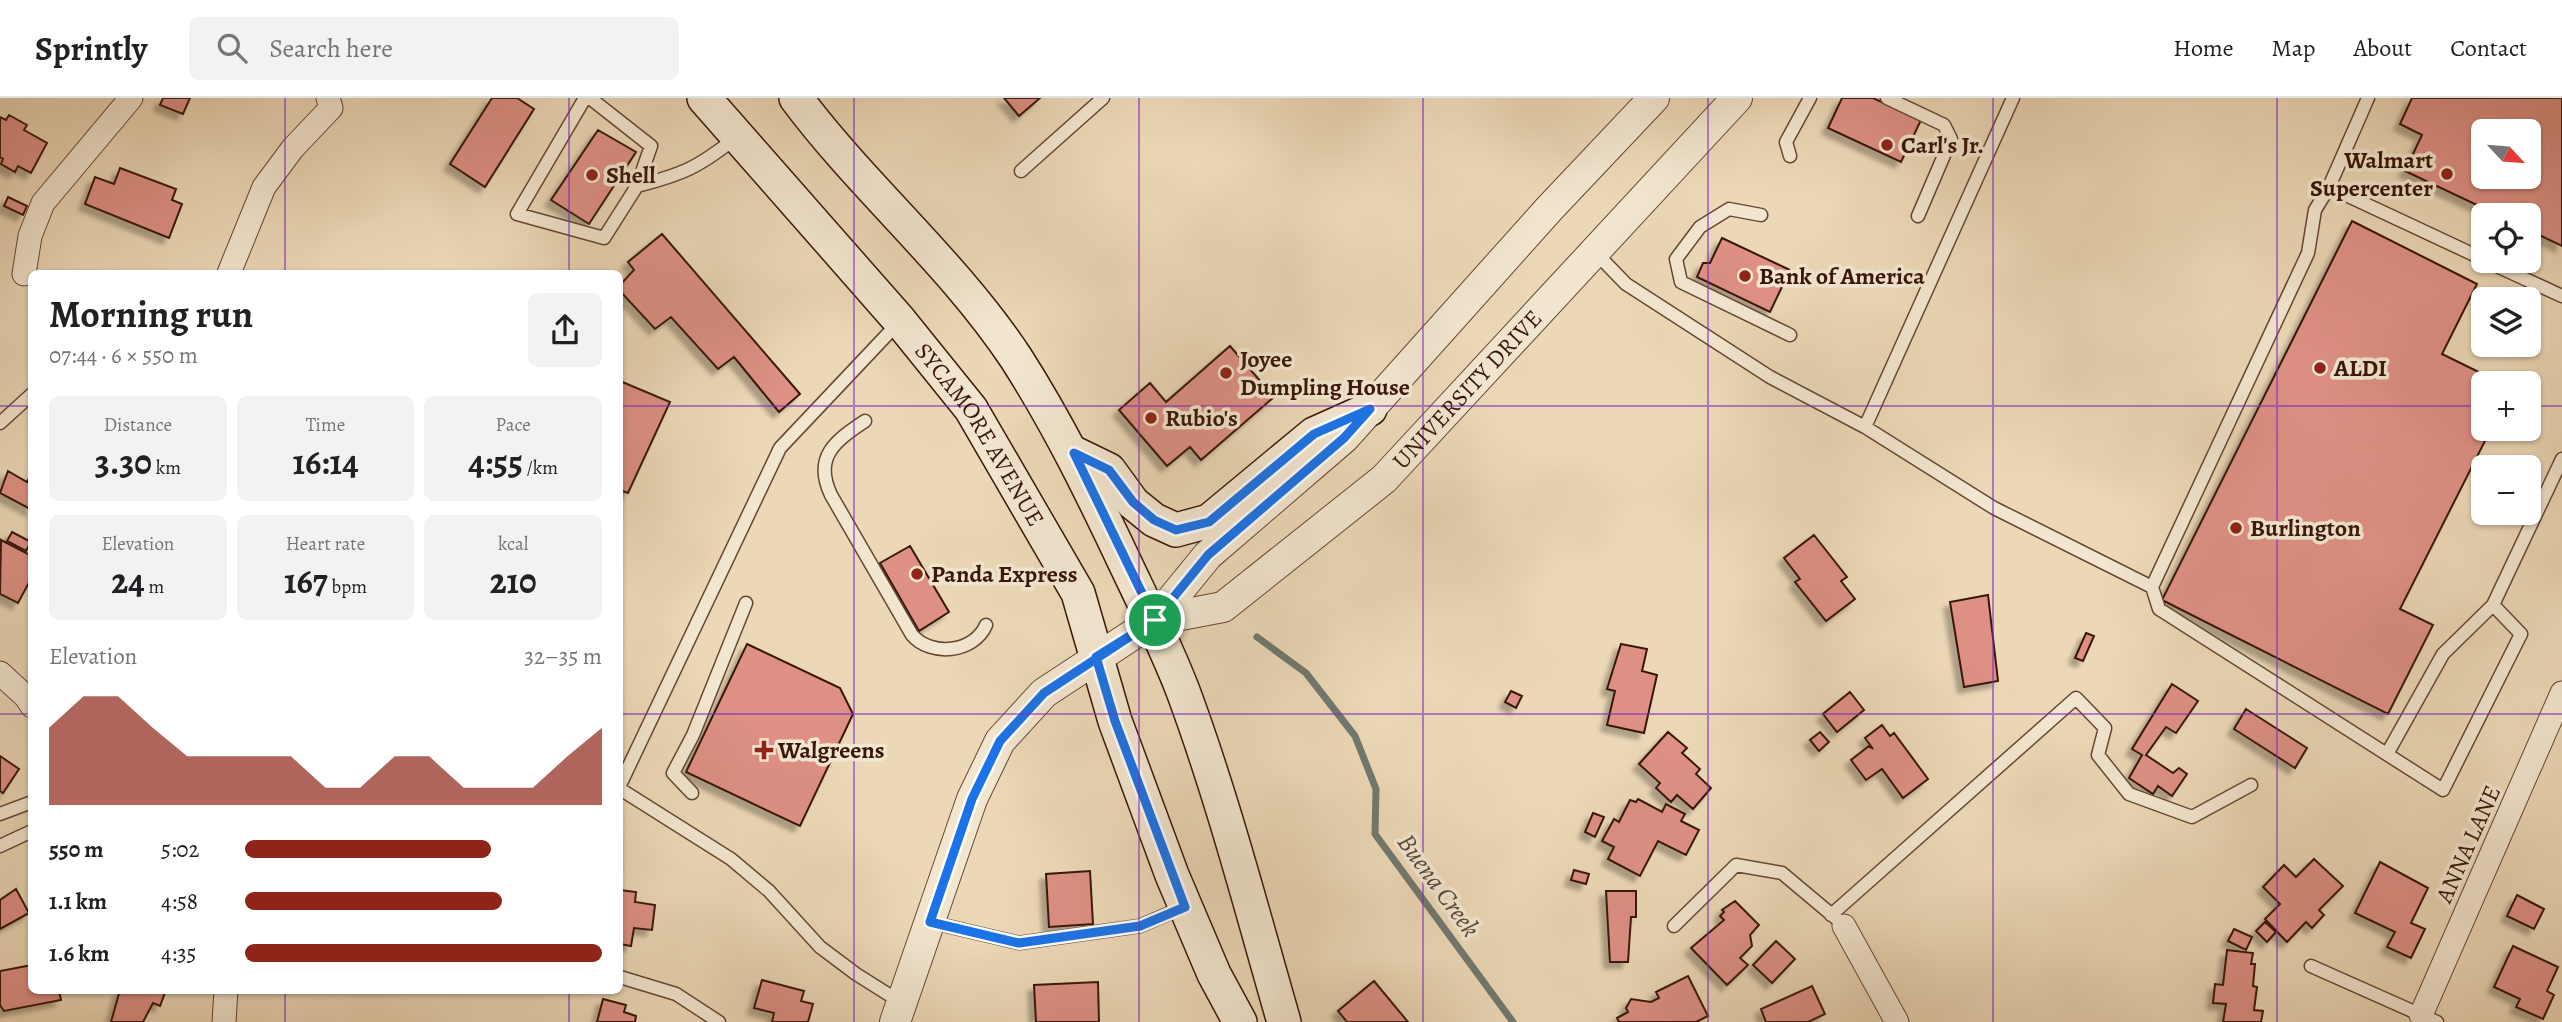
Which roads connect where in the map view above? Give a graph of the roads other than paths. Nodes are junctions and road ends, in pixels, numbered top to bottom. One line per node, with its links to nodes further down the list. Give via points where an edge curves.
1 (131, 98): 24 (street, via 43,203 30,236)
2 (328, 98): 22 (street, via 331,108 264,187)
3 (587, 98): 16 (lane, via 651,146); 16 (lane, via 517,214 604,238)
4 (704, 98): 13 (main road, SYCAMORE AVENUE)
5 (796, 98): 33 (main road, via 964,291 1014,356)
6 (1103, 98): 15 (lane)
7 (1654, 98): 29 (street, UNIVERSITY DRIVE)
8 (1737, 98): 20 (street, UNIVERSITY DRIVE)
9 (1810, 98): 14 (lane, via 1786,142)
10 (1887, 98): 19 (lane, via 1944,125 1951,139)
11 (2013, 98): 32 (lane)
12 (2368, 98): 17 (lane)
13 (738, 136): 16 (lane, via 703,164); 26 (main road, SYCAMORE AVENUE)
14 (1790, 156)
15 (1021, 171)
16 (636, 186)
17 (2329, 187): 21 (lane); 35 (lane, via 2315,210 2308,253)
18 (1761, 215): 27 (lane, via 1729,209 1700,227 1676,259 1681,282)
19 (1918, 216)
20 (1593, 250): 32 (lane, via 1626,284 1671,316 1770,377); 38 (street, UNIVERSITY DRIVE, via 1384,479 1223,607)
21 (2471, 253)
22 (230, 270)
23 (2513, 273): 25 (lane)
24 (24, 274)
25 (2562, 296)
26 (900, 321): 40 (main road, SYCAMORE AVENUE, via 971,409 1078,593); 45 (lane, via 780,448)
27 (1790, 335)
28 (28, 398): 31 (lane)
29 (1370, 409): 33 (main road, via 1314,434 1209,522 1176,530 1154,520 1133,502 1109,470); 38 (street, UNIVERSITY DRIVE, via 1344,438 1208,555)
30 (866, 421): 39 (lane, via 847,433 828,455 822,472 912,635 923,645 948,650 978,638)
31 (0, 423)
32 (1865, 427): 35 (lane, via 1994,508)
33 (1074, 453): 38 (main road)
34 (2562, 459): 37 (lane)
35 (2152, 587): 44 (lane, via 2159,609)
36 (746, 603): 48 (lane, via 673,773)
37 (2493, 605): 44 (lane, via 2443,654); 44 (lane, via 2521,634 2444,790)
38 (1155, 620): 40 (street, UNIVERSITY DRIVE); 65 (main road, via 1241,869)
39 (986, 625)
40 (1096, 657): 53 (main road, SYCAMORE AVENUE, via 1115,721); 55 (street, UNIVERSITY DRIVE, via 1044,693 1000,741 972,799)
41 (0, 673): 43 (street)
42 (2562, 694): 61 (street, ANNA LANE)
43 (28, 700)
44 (2387, 754)
45 (623, 781)
46 (2251, 785): 54 (lane, via 2192,817 2129,794 2098,755 2105,728 2076,698)
47 (623, 789): 60 (lane, via 731,859 769,891 820,947)
48 (692, 793)
49 (28, 804): 50 (lane)
50 (0, 814)
51 (28, 833): 52 (lane)
52 (0, 846)
53 (1185, 907): 55 (lane, via 1140,926 1019,943); 64 (main road, SYCAMORE AVENUE)
54 (1838, 920): 56 (lane, via 1782,873 1736,865); 66 (street)
55 (930, 922): 60 (street, UNIVERSITY DRIVE)
56 (1674, 926)
57 (2311, 966): 61 (lane)
58 (623, 977): 63 (lane, via 676,994)
59 (226, 994): 62 (street)
60 (899, 1012)
61 (2429, 1018)
62 (224, 1022)
63 (719, 1022)
64 (1241, 1022)
65 (1284, 1022)
66 (1897, 1022)

